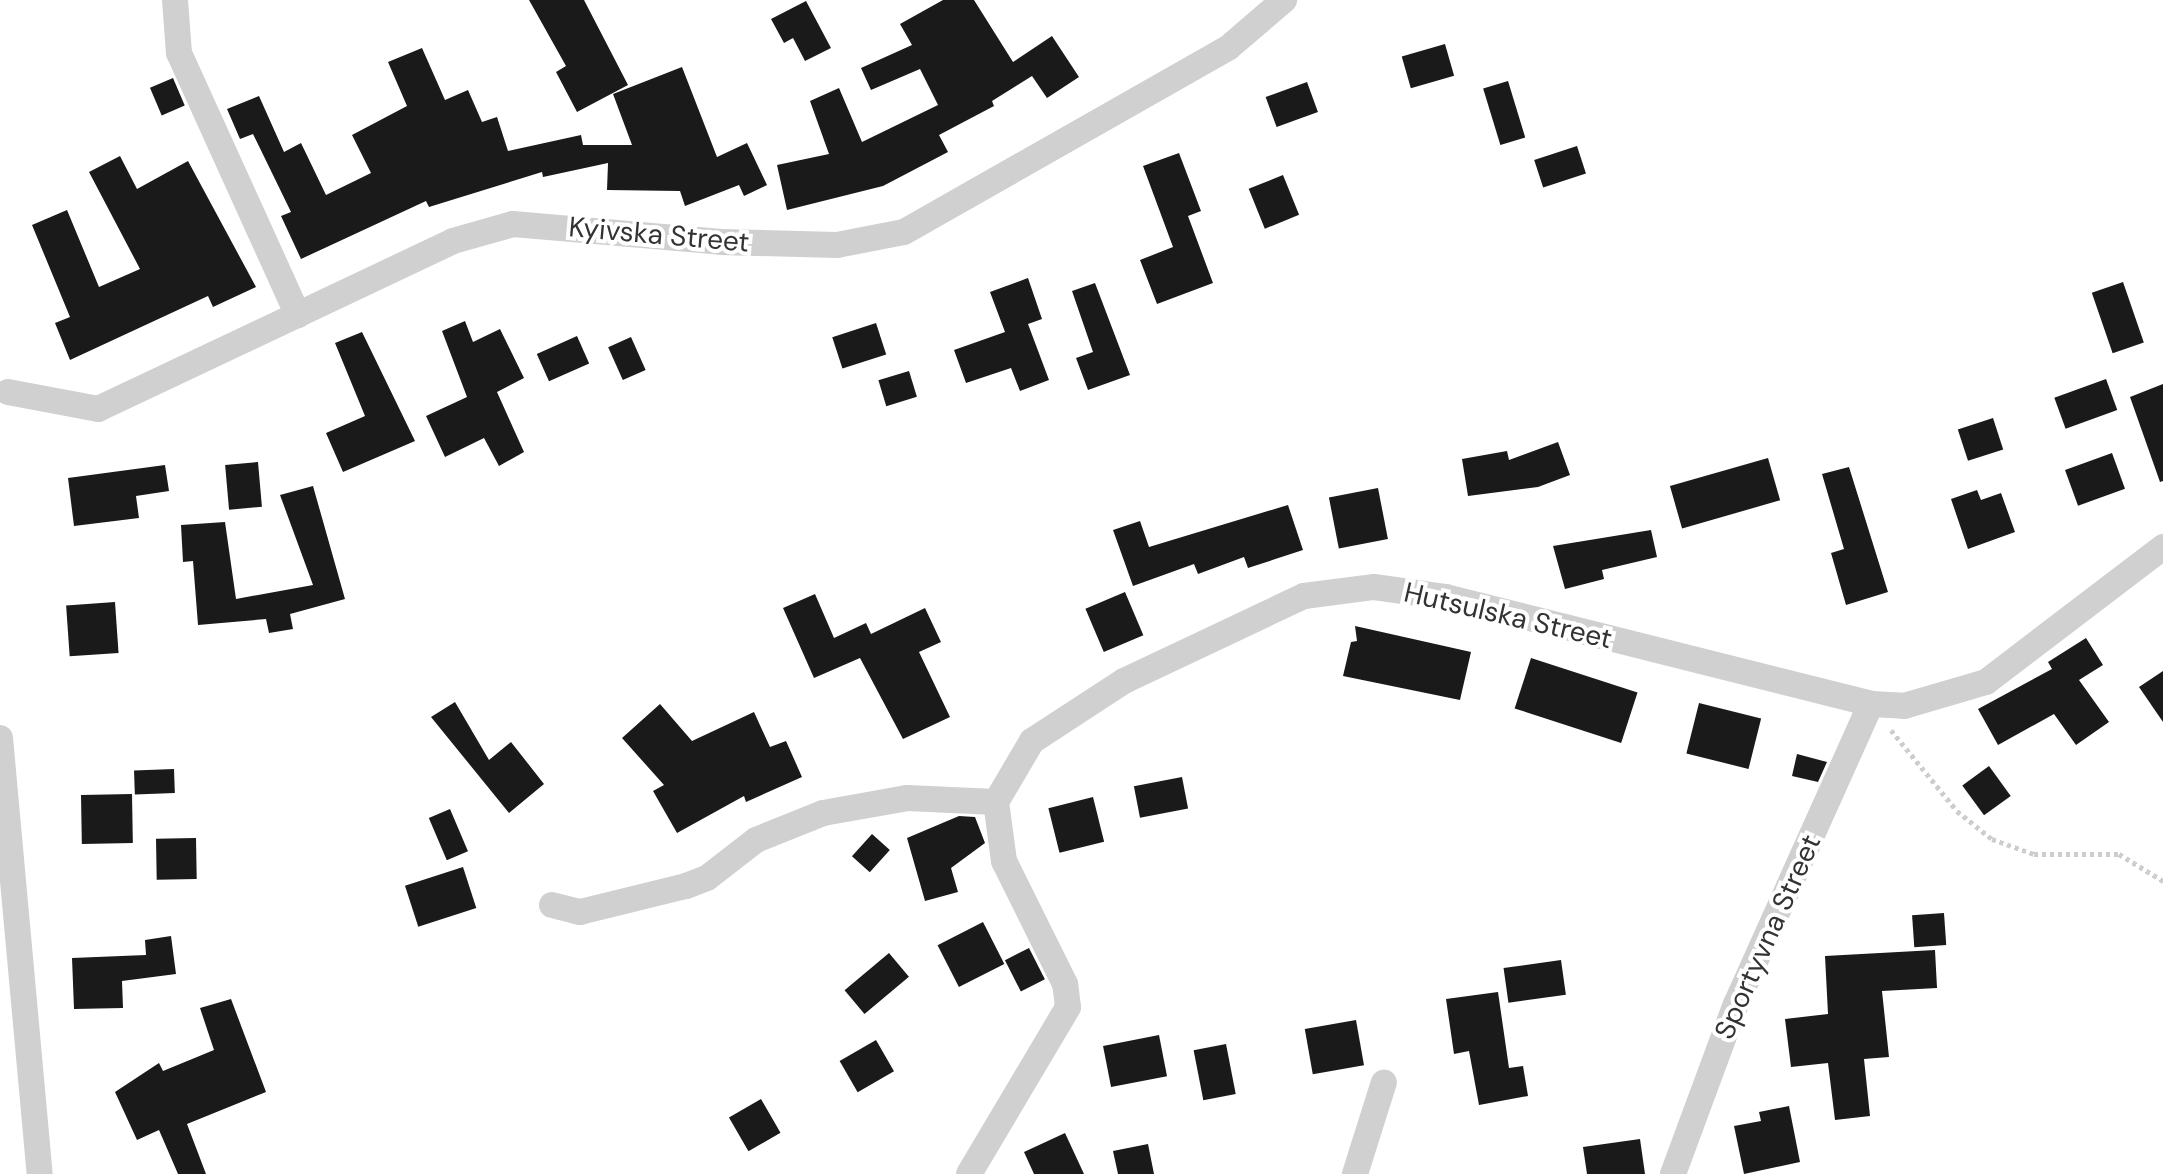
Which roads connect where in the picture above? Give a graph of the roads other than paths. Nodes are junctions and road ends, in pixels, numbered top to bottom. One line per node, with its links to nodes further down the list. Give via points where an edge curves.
1 (175, 0): 3 (street, via 179,53)
2 (1284, 0): 3 (street, Kyivska Street, via 1228,48 904,232 837,245 735,243 513,224 453,241)
3 (298, 315): 4 (street, Kyivska Street, via 98,409)
4 (3, 387)
5 (2163, 547): 6 (street, Hutsulska Street, via 1986,682 1904,706)
6 (1871, 704): 8 (street, Hutsulska Street, via 1446,597 1374,587 1304,596 1124,681 1032,741); 14 (street, Sportyvna Street, via 1736,1004)
7 (0, 738): 11 (street)
8 (996, 802): 9 (street, via 907,798 823,813 756,840 707,878 686,886 580,912); 12 (street, via 1004,861 1065,984 1068,1007)
9 (552, 905)
10 (1384, 1082): 13 (street)
11 (40, 1174)
12 (969, 1174)
13 (1355, 1174)
14 (1673, 1174)

